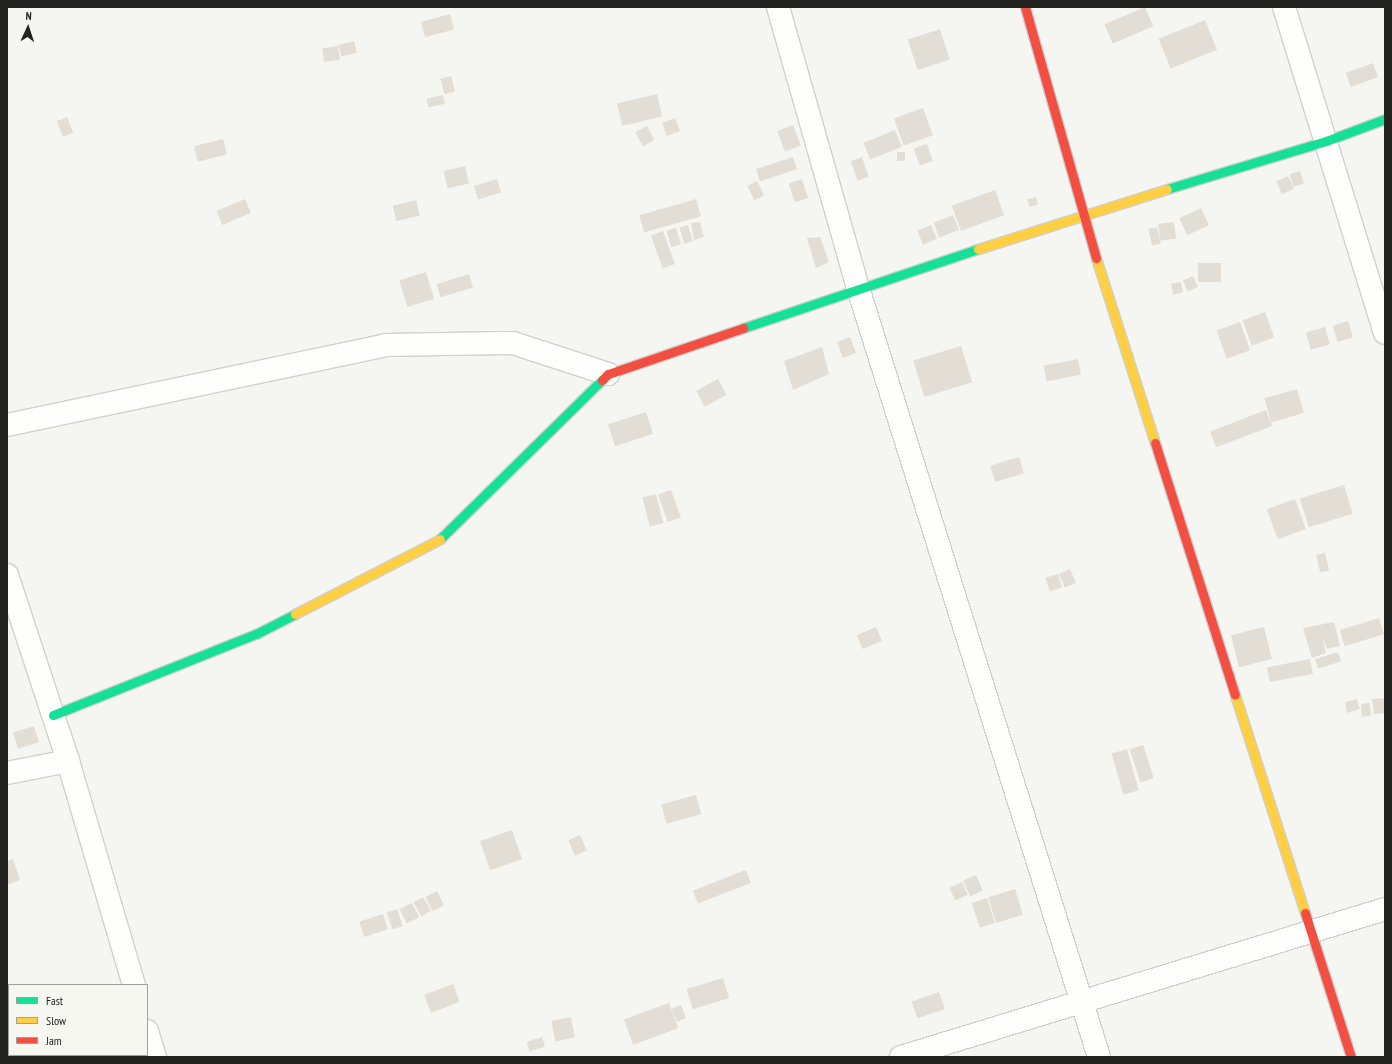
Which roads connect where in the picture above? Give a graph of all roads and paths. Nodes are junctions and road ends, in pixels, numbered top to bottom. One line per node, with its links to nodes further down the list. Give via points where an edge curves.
1 (778, 7): 7 (street)
2 (1025, 7): 6 (street)
3 (1284, 7): 5 (street)
4 (1385, 119): 5 (street)
5 (1326, 141): 6 (street); 8 (street)
6 (1082, 215): 7 (street); 16 (street)
7 (858, 288): 9 (street); 18 (street)
8 (1385, 333)
9 (608, 374): 10 (street, via 513,343 385,345); 12 (street, via 444,537 256,634)
10 (7, 425)
11 (7, 575): 12 (street)
12 (53, 715): 13 (street)
13 (68, 762): 14 (street); 17 (street)
14 (7, 773)
15 (1385, 909): 16 (street)
16 (1313, 931): 18 (street); 23 (street)
17 (134, 984)
18 (1082, 1002): 21 (street); 22 (street)
19 (148, 1034): 20 (street)
20 (155, 1057)
21 (901, 1057)
22 (1099, 1057)
23 (1351, 1057)

